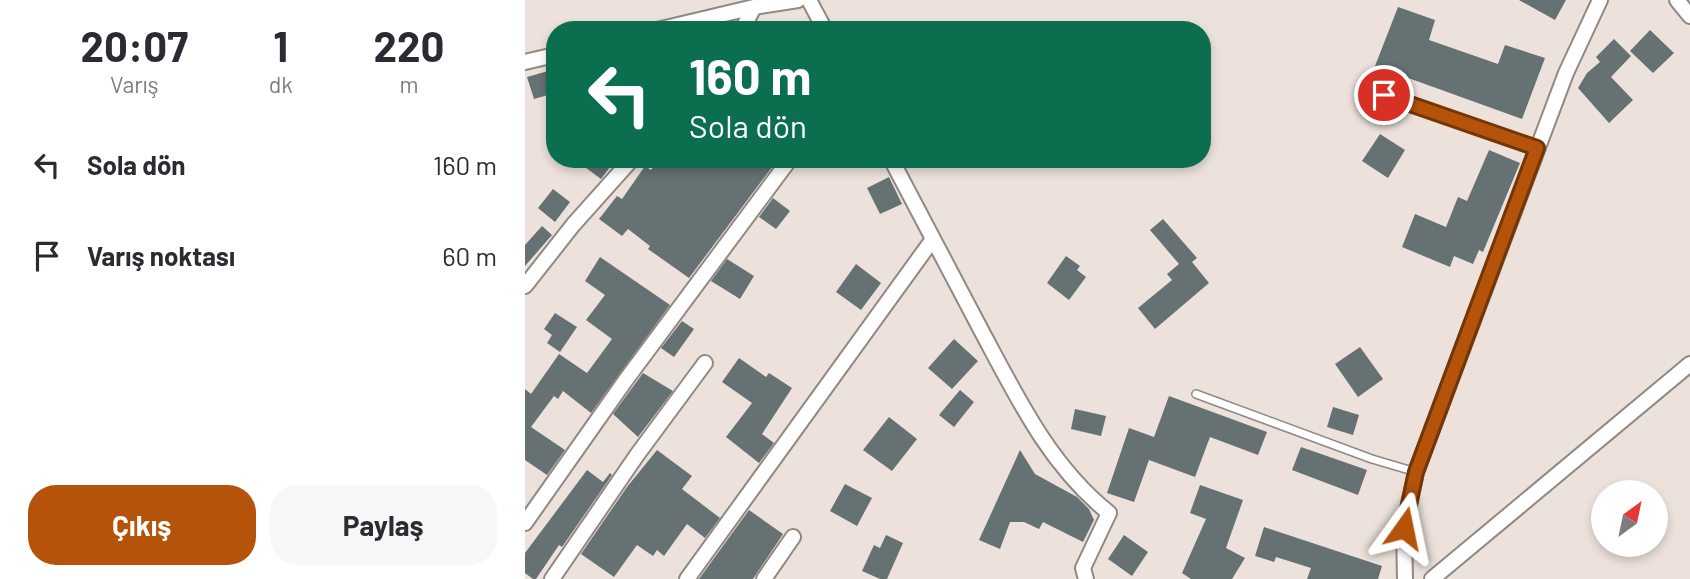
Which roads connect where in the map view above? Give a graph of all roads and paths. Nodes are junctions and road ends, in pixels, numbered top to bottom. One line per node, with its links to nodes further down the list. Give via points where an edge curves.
1 (798, 0): 5 (street)
2 (809, 0): 9 (street)
3 (1599, 0): 13 (street)
4 (1677, 0): 6 (street)
5 (754, 7): 7 (street); 8 (street)
6 (1690, 16)
7 (695, 21)
8 (747, 21)
9 (820, 21)
10 (546, 57): 11 (street)
11 (525, 62)
12 (1384, 95): 13 (lane)
13 (1537, 148): 22 (street)
14 (624, 168): 18 (street)
15 (783, 168): 23 (street)
16 (896, 168): 17 (street)
17 (933, 239): 26 (street); 28 (street, via 1023,410 1061,467 1083,493 1109,513 1083,568)
18 (525, 286)
19 (705, 363): 25 (street)
20 (1690, 364): 30 (street)
21 (1196, 394): 22 (lane)
22 (1416, 472): 29 (street, via 1404,528)
23 (525, 523)
24 (793, 537): 27 (street)
25 (552, 579)
26 (687, 579)
27 (764, 579)
28 (1086, 579)
29 (1405, 579)
30 (1432, 579)

